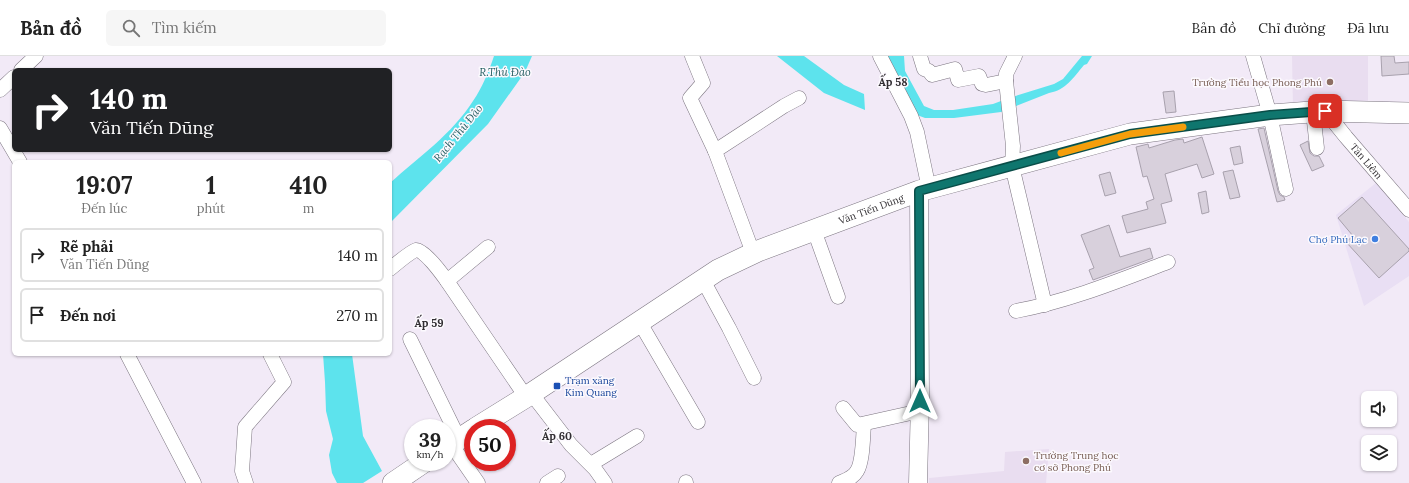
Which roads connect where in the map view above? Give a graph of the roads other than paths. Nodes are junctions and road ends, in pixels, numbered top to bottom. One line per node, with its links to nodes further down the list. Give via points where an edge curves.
1 (36, 56): 7 (street)
2 (692, 56): 18 (street, via 703,83 690,98)
3 (880, 56): 20 (street, via 911,116 920,144)
4 (920, 56): 9 (street, via 924,69 932,75 955,69 958,80 979,76 982,84 986,85)
5 (1015, 56): 9 (street, via 1006,74)
6 (1253, 56): 14 (street)
7 (23, 68)
8 (12, 79): 10 (street)
9 (1006, 81): 19 (street, via 1013,146)
10 (0, 90)
11 (799, 98): 18 (street)
12 (1319, 111): 13 (highway, Văn Tiến Dũng); 14 (highway, Văn Tiến Dũng); 17 (street); 22 (street, Tân Liêm, via 1346,137)
13 (1409, 113)
14 (1270, 115): 19 (highway, Văn Tiến Dũng, via 1130,134); 21 (street)
15 (0, 128): 16 (street)
16 (12, 148)
17 (1317, 148)
18 (715, 151): 25 (street)
19 (1012, 166): 20 (highway, Văn Tiến Dũng); 31 (street)
20 (924, 190): 23 (highway, Văn Tiến Dũng); 40 (main road)
21 (1286, 190)
22 (1409, 210)
23 (814, 230): 25 (highway, Văn Tiến Dũng); 30 (street)
24 (488, 247): 29 (street)
25 (753, 253): 28 (highway, Văn Tiến Dũng)
26 (1168, 262): 31 (street, via 1107,286)
27 (392, 267): 29 (street, via 415,250 420,250)
28 (703, 280): 33 (highway, Văn Tiến Dũng); 37 (street)
29 (447, 281): 38 (street)
30 (838, 297)
31 (1045, 305): 32 (street)
32 (1016, 311)
33 (639, 321): 38 (highway, Văn Tiến Dũng); 42 (street)
34 (410, 339): 45 (street)
35 (128, 356): 49 (street)
36 (271, 356): 50 (street, via 284,382 245,427 242,471)
37 (754, 378)
38 (529, 395): 41 (highway, Văn Tiến Dũng); 46 (street, via 571,445)
39 (843, 408): 43 (street, via 857,425)
40 (920, 411): 43 (street); 54 (main road)
41 (490, 419)
42 (698, 422)
43 (864, 424): 53 (street, via 860,465 857,472)
44 (637, 436): 46 (street)
45 (458, 440): 51 (street)
46 (591, 464): 52 (street)
47 (411, 471): 48 (highway)
48 (395, 482)
49 (194, 483)
50 (246, 483)
51 (478, 483)
52 (605, 483)
53 (839, 483)
54 (917, 483)

